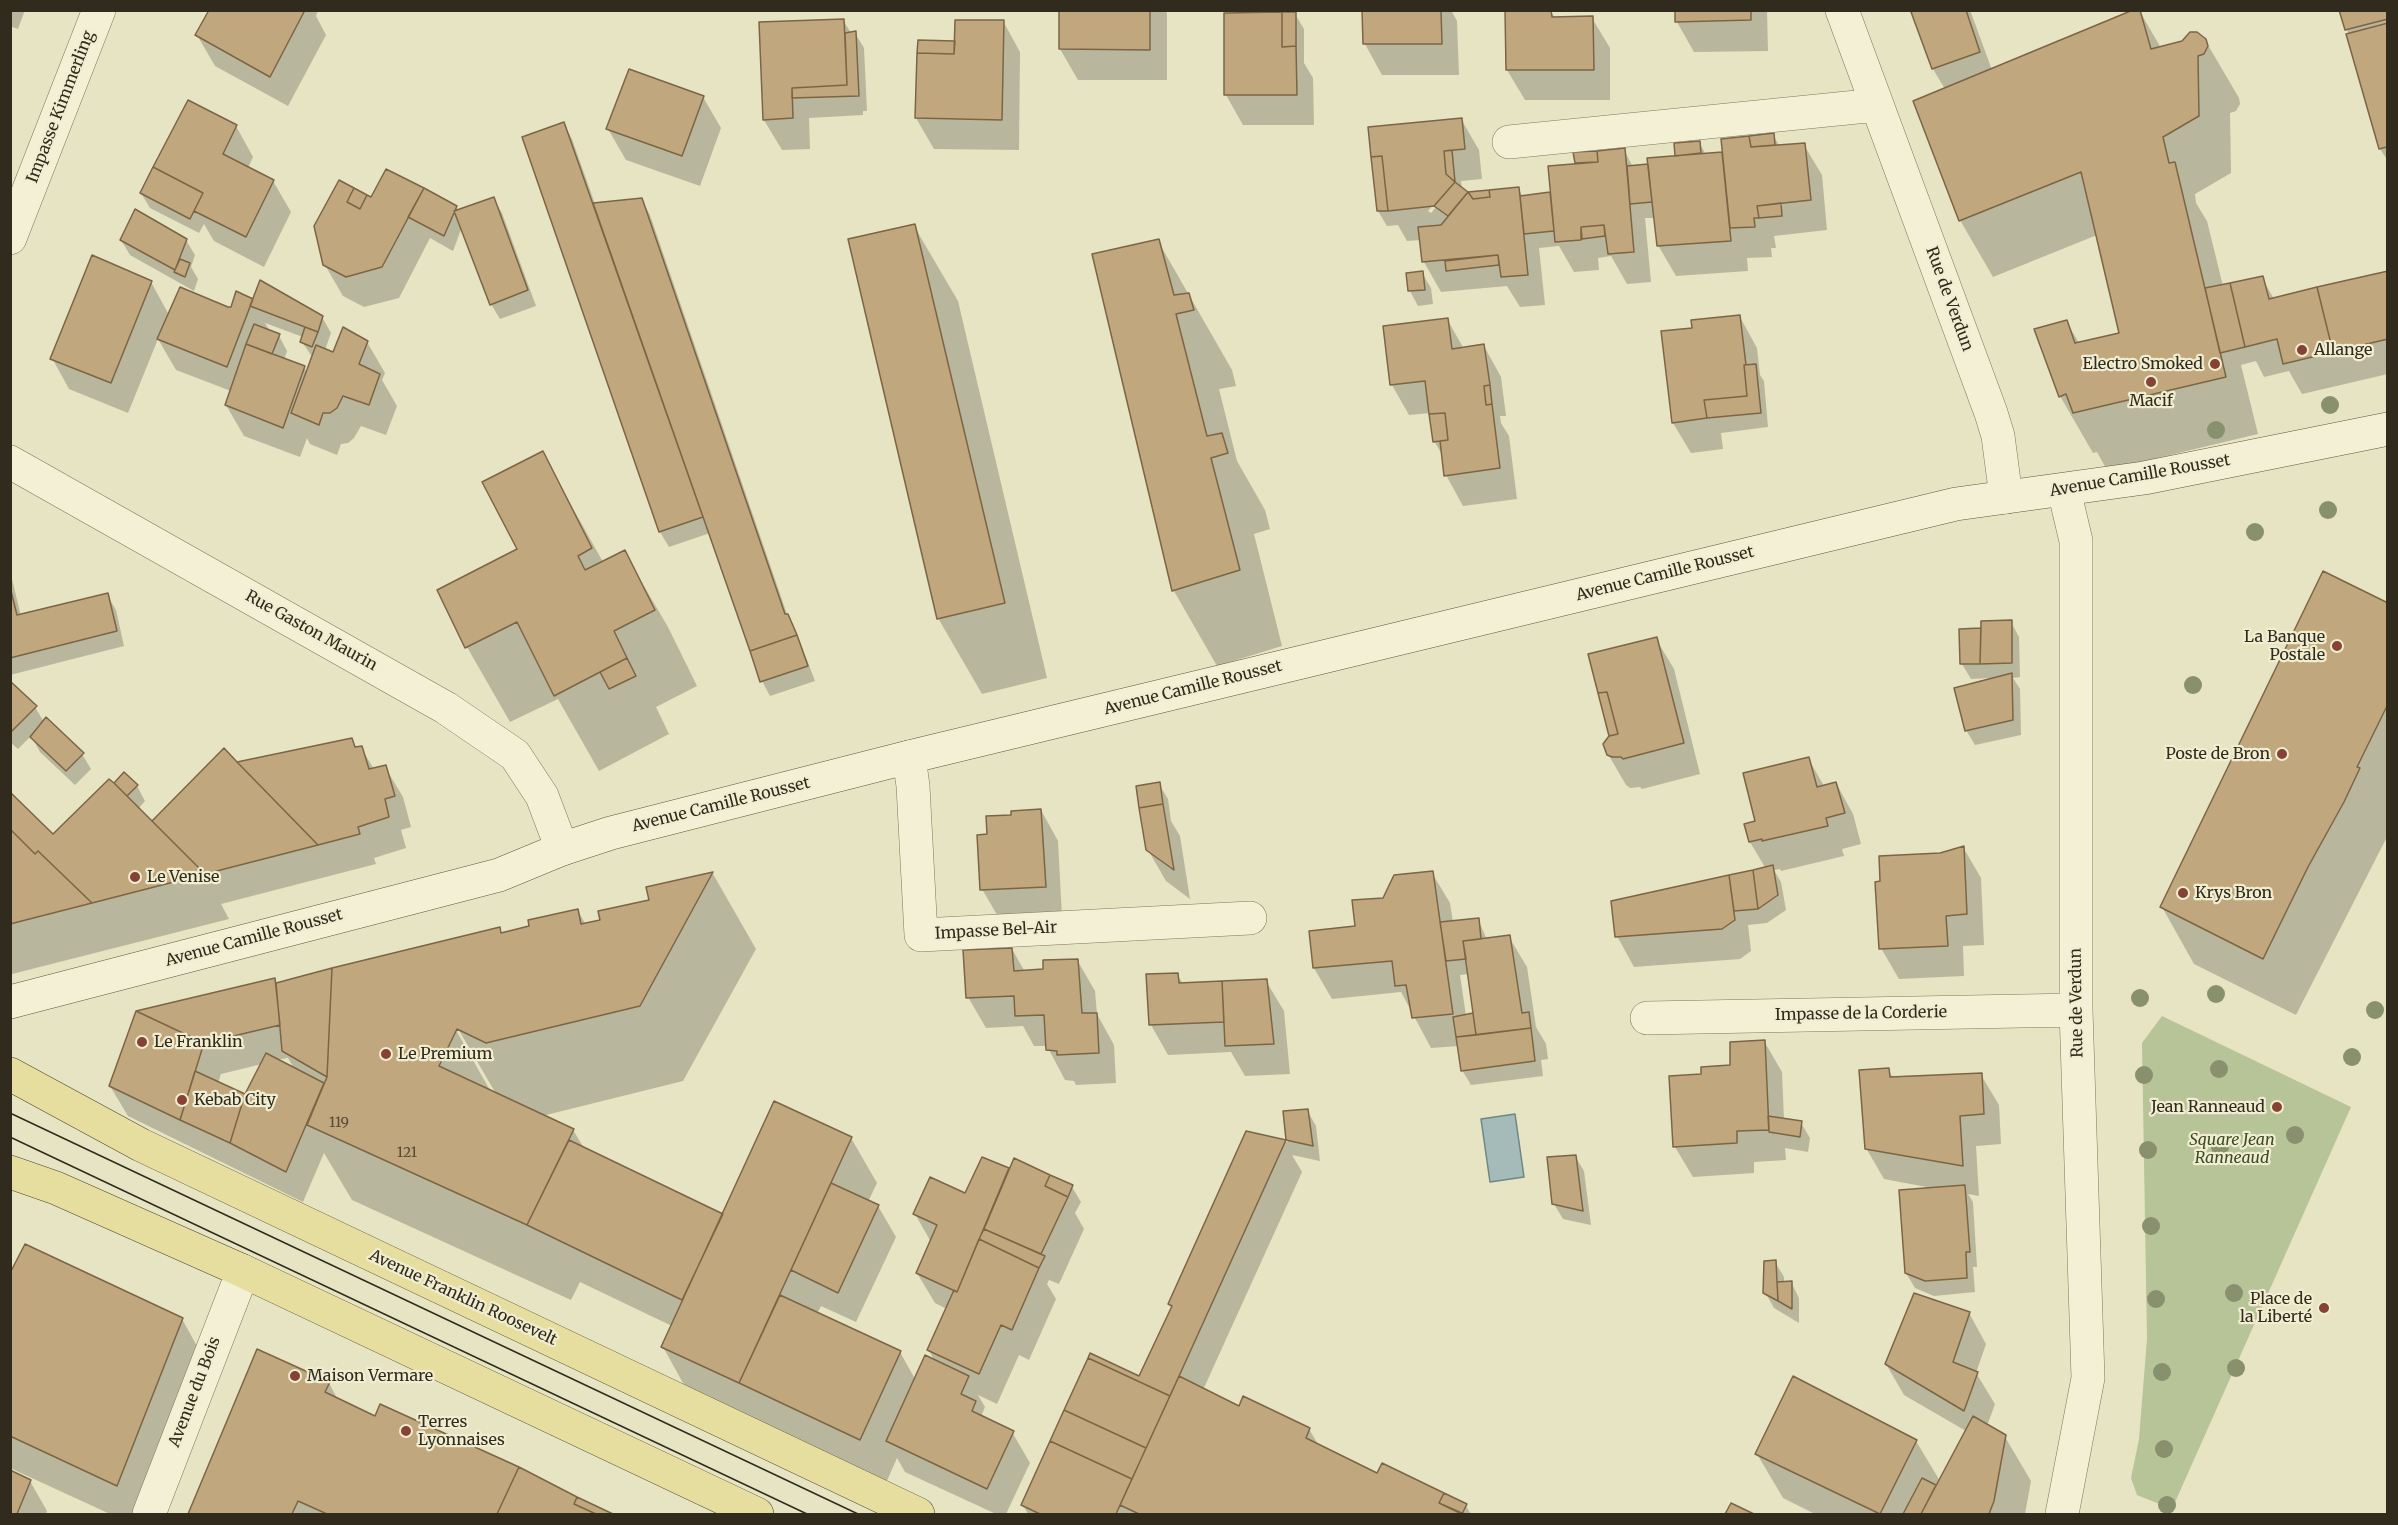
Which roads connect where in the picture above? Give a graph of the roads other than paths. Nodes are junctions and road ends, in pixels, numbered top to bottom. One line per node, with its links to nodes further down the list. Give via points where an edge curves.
1 (99, 10): 5 (street, Impasse Kimmerling)
2 (1842, 10): 3 (street, Rue de Verdun)
3 (1876, 105): 4 (street); 9 (street, Rue de Verdun, via 1991,412)
4 (1509, 142)
5 (10, 238)
6 (2388, 429): 8 (street, Avenue Camille Rousset, via 2144,478)
7 (10, 462): 11 (street, Rue Gaston Maurin, via 446,708 515,755 542,796)
8 (2064, 490): 9 (street, Avenue Camille Rousset); 14 (street, Rue de Verdun, via 2076,541)
9 (2006, 497): 10 (street, Avenue Camille Rousset, via 1956,504)
10 (909, 757): 11 (street, Avenue Camille Rousset); 12 (street, Impasse Bel-Air, via 921,935)
11 (562, 849): 13 (street, Avenue Camille Rousset, via 499,875)
12 (1250, 918)
13 (10, 1002)
14 (2076, 1010): 15 (street, Impasse de la Corderie); 19 (street, Rue de Verdun, via 2088,1378)
15 (1647, 1018)
16 (10, 1074): 22 (main road, Avenue Franklin Roosevelt, via 141,1146)
17 (10, 1172): 18 (main road, via 56,1188)
18 (243, 1271): 20 (street, Avenue du Bois); 21 (main road)
19 (2063, 1514)
20 (148, 1515)
21 (757, 1515)
22 (918, 1515)

